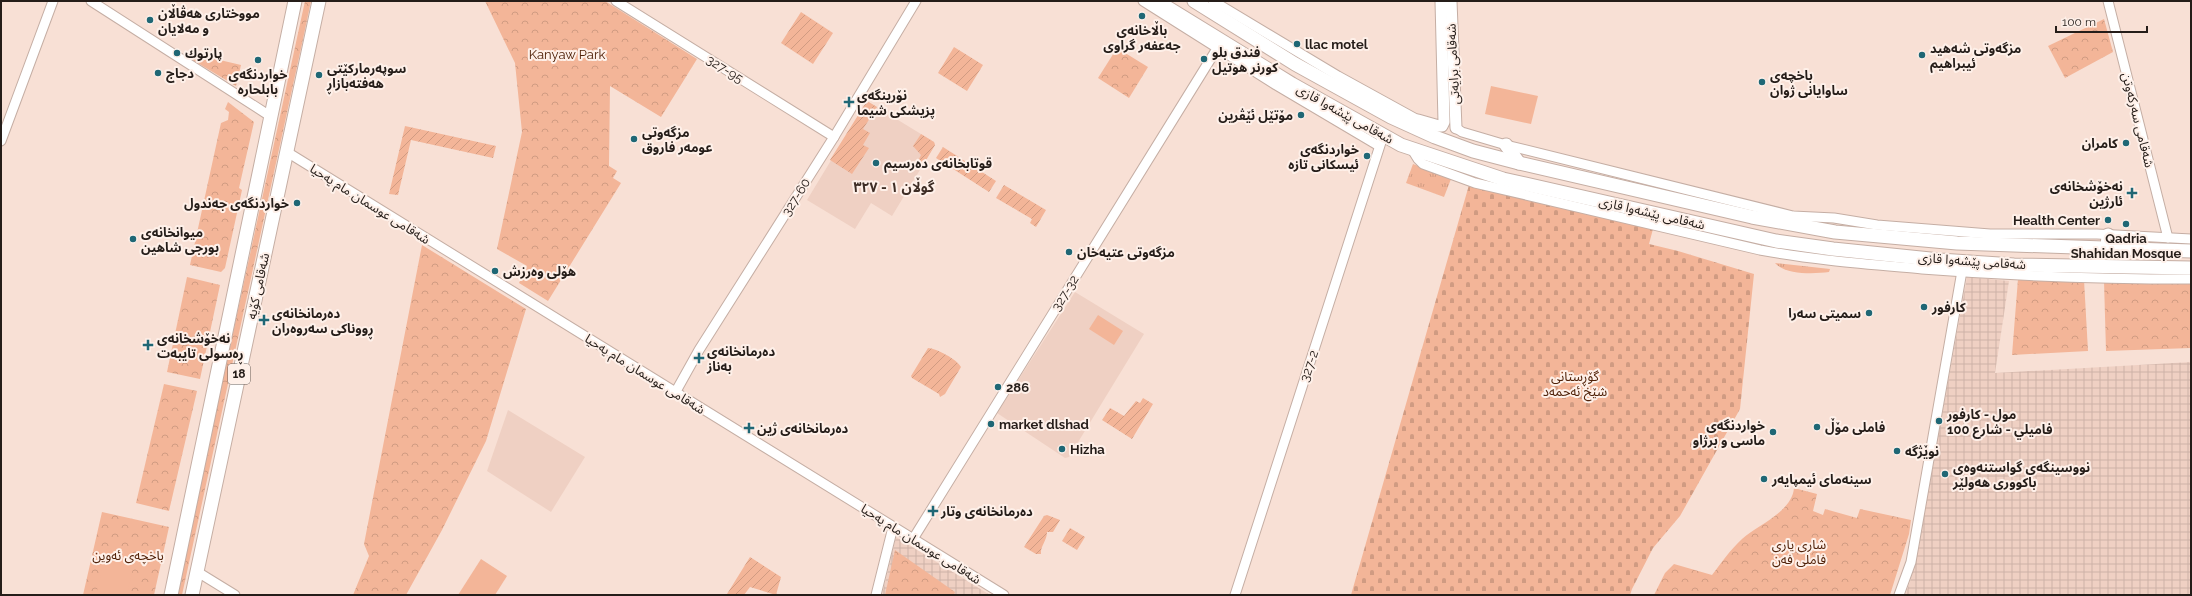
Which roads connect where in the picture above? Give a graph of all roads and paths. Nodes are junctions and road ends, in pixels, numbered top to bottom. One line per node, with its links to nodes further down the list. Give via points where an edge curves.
1 (54, 1): 24 (street)
2 (91, 1): 20 (street)
3 (294, 1): 20 (highway, شەقامی کۆیە / 18)
4 (319, 1): 27 (highway, شەقامی کۆیە / 18)
5 (616, 1): 23 (street, 327-95)
6 (916, 1): 23 (street, 327-60)
7 (1143, 1): 14 (street)
8 (1157, 1): 14 (highway, شەقامی پێشەوا قازی)
9 (1194, 1): 17 (highway, شەقامی پێشەوا قازی)
10 (1213, 1): 17 (street)
11 (1441, 1): 15 (main road, شەقامی برایەتی)
12 (1451, 1): 15 (main road, شەقامی برایەتی)
13 (2108, 1): 36 (street, شەقامی سەرکەوتن)
14 (1174, 15): 16 (street); 18 (highway, شەقامی پێشەوا قازی)
15 (1447, 28): 21 (main road, شەقامی برایەتی, via 1444,122 1442,126); 22 (main road, شەقامی برایەتی)
16 (1218, 47): 19 (street); 47 (street, 327-32)
17 (1298, 60): 21 (highway, شەقامی پێشەوا قازی)
18 (1292, 84): 19 (highway); 25 (highway, شەقامی پێشەوا قازی)
19 (1276, 85): 25 (street)
20 (270, 116): 49 (highway, شەقامی کۆیە / 18)
21 (1416, 124): 28 (highway, شەقامی پێشەوا قازی, via 1473,151)
22 (1456, 128): 26 (street)
23 (834, 137): 45 (street, 327-60, via 699,350)
24 (1, 140)
25 (1381, 141): 30 (highway, شەقامی پێشەوا قازی); 54 (street, 327-2)
26 (1506, 145): 28 (highway); 35 (street, via 1793,216 1834,218)
27 (287, 152): 45 (street, شەقامی عوسمان مام یەحیا); 48 (highway, شەقامی کۆیە / 18)
28 (1519, 163): 29 (highway, شەقامی پێشەوا قازی)
29 (1612, 184): 31 (highway, via 1614,190 1611,196); 32 (highway, شەقامی پێشەوا قازی)
30 (1539, 193): 31 (highway, شەقامی پێشەوا قازی); 38 (street)
31 (1578, 196): 33 (highway, شەقامی پێشەوا قازی)
32 (1674, 198): 33 (highway, via 1634,196 1631,202); 35 (highway, شەقامی پێشەوا قازی, via 1809,228)
33 (1634, 209): 38 (highway, شەقامی پێشەوا قازی)
34 (2108, 234): 35 (street, via 1990,234); 36 (street); 39 (highway)
35 (1957, 237): 39 (highway, شەقامی پێشەوا قازی)
36 (2168, 238): 37 (street)
37 (2191, 239)
38 (1747, 240): 41 (highway, شەقامی پێشەوا قازی, via 1775,247)
39 (2107, 248): 40 (highway, شەقامی پێشەوا قازی)
40 (2191, 251)
41 (1939, 265): 42 (highway, شەقامی پێشەوا قازی); 43 (street)
42 (2067, 271): 43 (street); 44 (highway, شەقامی پێشەوا قازی)
43 (1962, 272): 55 (street, via 1911,562)
44 (2189, 273)
45 (675, 393): 46 (street, شەقامی عوسمان مام یەحیا)
46 (893, 527): 47 (street, شەقامی عوسمان مام یەحیا); 52 (street)
47 (913, 539): 53 (street, شەقامی عوسمان مام یەحیا)
48 (196, 571): 50 (highway, شەقامی کۆیە / 18); 51 (street)
49 (171, 595)
50 (192, 595)
51 (235, 595)
52 (876, 595)
53 (1004, 595)
54 (1235, 595)
55 (1899, 595)

